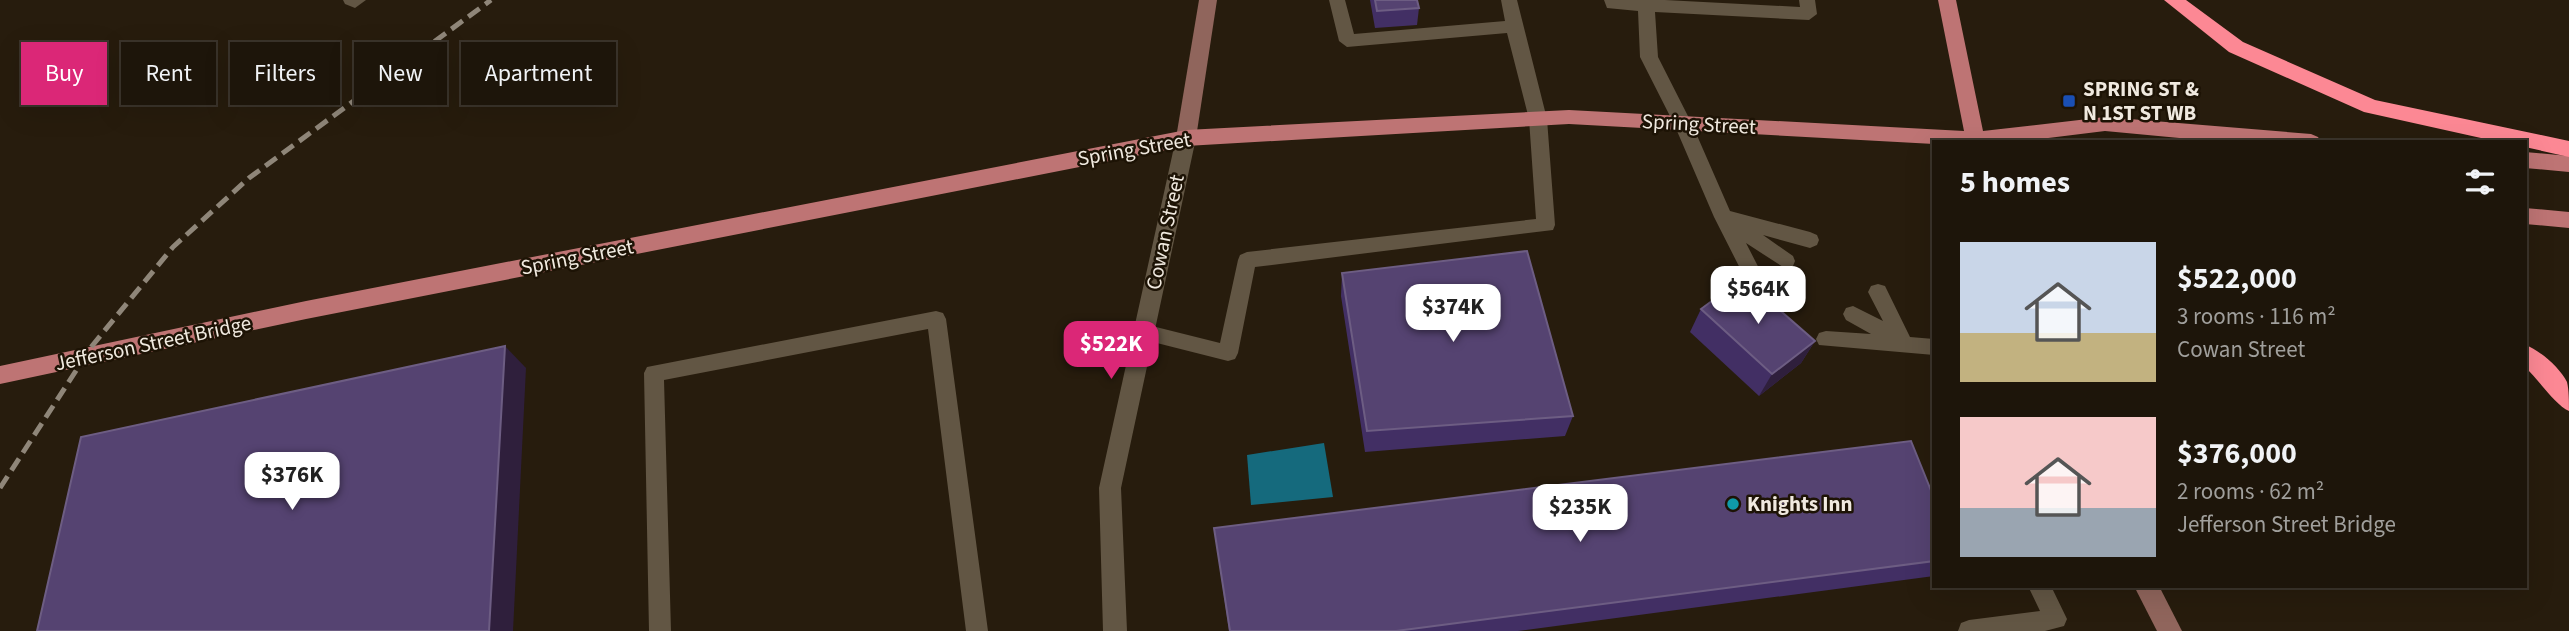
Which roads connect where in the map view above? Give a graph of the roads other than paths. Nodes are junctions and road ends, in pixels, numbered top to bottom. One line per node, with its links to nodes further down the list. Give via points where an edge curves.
1 (351, 0): 2 (lane)
2 (358, 0)
3 (1208, 0): 14 (street, Cowan Street)
4 (1337, 0): 11 (lane, via 1348,41)
5 (1509, 0): 11 (lane)
6 (1612, 0): 10 (lane, via 1612,4)
7 (1807, 0): 10 (lane, via 1809,14)
8 (1947, 0): 16 (main road)
9 (2173, 0): 20 (highway, via 2236,47 2371,107)
10 (1646, 5): 13 (lane, via 1649,57)
11 (1514, 26): 12 (lane)
12 (1538, 119): 13 (main road, Spring Street); 14 (main road, Spring Street); 33 (lane, via 1546,225 1247,260 1228,353)
13 (1683, 124): 15 (main road, Spring Street); 25 (lane)
14 (1186, 138): 31 (main road, Spring Street); 33 (street, Cowan Street)
15 (1961, 140)
16 (1978, 140)
17 (1985, 140): 18 (main road, Spring Street, via 2105,124)
18 (2288, 140)
19 (2527, 140): 21 (highway)
20 (2527, 140)
21 (2569, 149)
22 (2527, 160): 23 (main road)
23 (2569, 164)
24 (2527, 216): 26 (main road)
25 (1723, 217): 27 (lane); 28 (lane); 29 (lane)
26 (2569, 220)
27 (1810, 240)
28 (1786, 261)
29 (1757, 282)
30 (1878, 292): 35 (lane)
31 (306, 310): 38 (main road, Jefferson Street Bridge)
32 (1853, 314): 35 (lane)
33 (1144, 332): 44 (street, Cowan Street, via 1110,488)
34 (1826, 339): 35 (lane)
35 (1903, 343): 36 (lane)
36 (1932, 346)
37 (2527, 356): 39 (highway)
38 (0, 375)
39 (2569, 401)
40 (2040, 588): 45 (lane, via 2056,619)
41 (2147, 588): 46 (street)
42 (660, 631): 43 (lane, via 654,373 936,319)
43 (977, 631)
44 (1115, 631)
45 (1969, 631)
46 (2170, 631)

